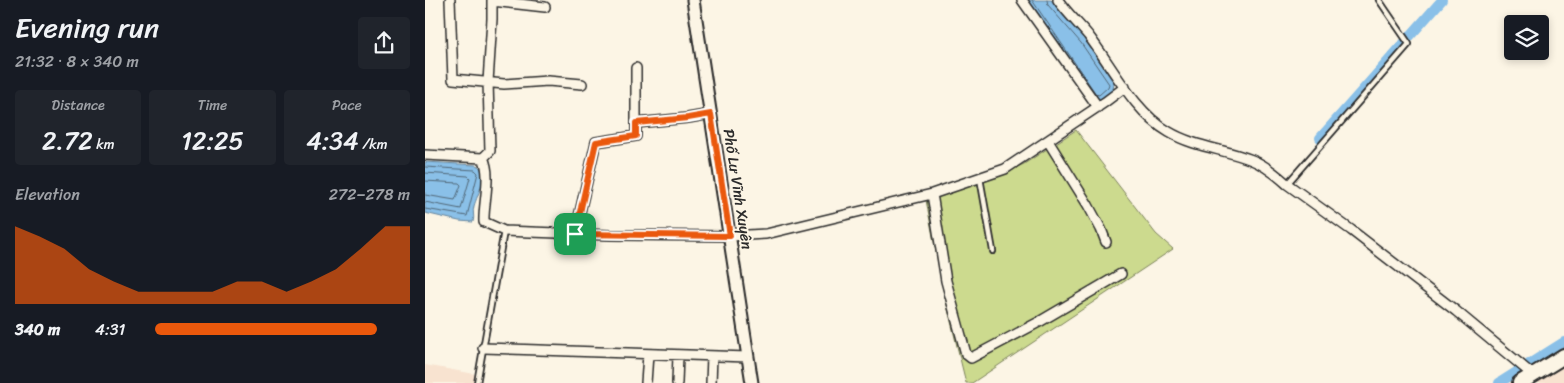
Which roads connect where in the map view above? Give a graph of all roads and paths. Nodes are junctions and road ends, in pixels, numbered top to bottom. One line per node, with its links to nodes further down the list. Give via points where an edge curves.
1 (450, 0): 9 (street, via 453,79)
2 (693, 0): 13 (street, Phố Lư Vĩnh Xuyên)
3 (1022, 0): 12 (street)
4 (1058, 0): 11 (street)
5 (1379, 0): 19 (lane, via 1409,44)
6 (492, 1): 7 (street); 9 (street)
7 (545, 7)
8 (636, 68): 14 (street)
9 (488, 82): 10 (street); 17 (street, via 490,151)
10 (582, 84)
11 (1125, 87): 12 (street); 19 (street, via 1154,122 1168,132 1253,161)
12 (1101, 105): 15 (street)
13 (711, 114): 14 (street); 23 (street, Phố Lư Vĩnh Xuyên)
14 (636, 123): 22 (street, via 636,136 596,142)
15 (1048, 141): 18 (street, via 1005,169); 24 (street)
16 (425, 155): 17 (street)
17 (483, 158): 21 (street, via 487,179 484,222)
18 (980, 178): 20 (street); 25 (lane)
19 (1287, 184): 33 (street, via 1351,230)
20 (932, 194): 23 (street, via 766,234); 26 (street, via 946,281 967,354 971,358)
21 (504, 231): 22 (street); 27 (lane)
22 (575, 234): 23 (street)
23 (730, 236): 32 (street, Phố Lư Vĩnh Xuyên)
24 (1106, 242)
25 (993, 251)
26 (1121, 274)
27 (483, 348): 28 (street); 34 (lane)
28 (648, 354): 29 (street); 35 (street)
29 (678, 355): 30 (street); 36 (street)
30 (712, 356): 32 (street); 37 (street)
31 (1564, 356): 33 (main road)
32 (748, 357): 38 (street, Phố Lư Vĩnh Xuyên)
33 (1527, 369): 39 (main road)
34 (477, 383)
35 (646, 383)
36 (677, 383)
37 (711, 383)
38 (752, 383)
39 (1520, 383)

